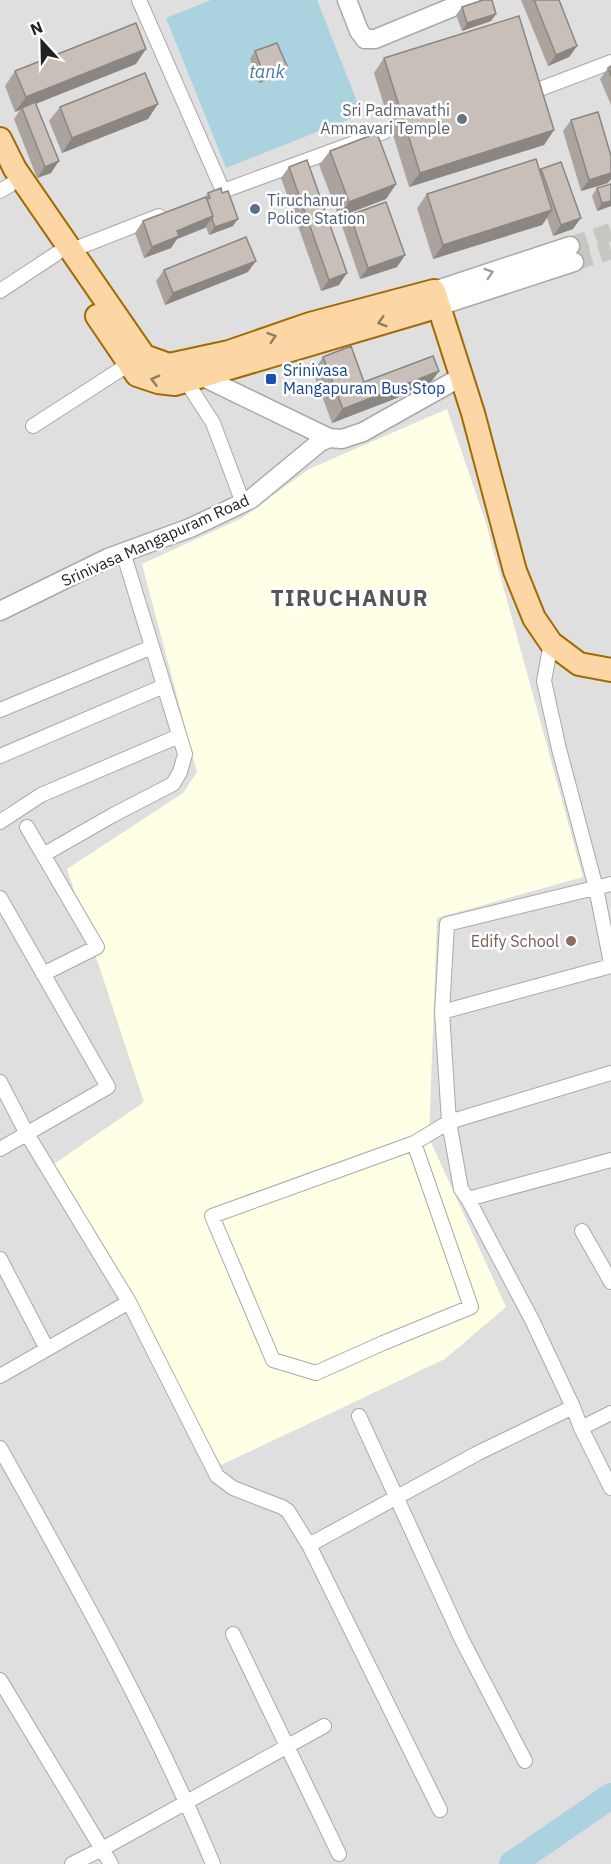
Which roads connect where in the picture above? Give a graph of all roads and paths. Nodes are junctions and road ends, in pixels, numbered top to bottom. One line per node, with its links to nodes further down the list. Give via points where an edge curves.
1 (139, 0): 6 (street, via 217,193)
2 (347, 0): 3 (street, via 359,31 365,39 375,39)
3 (470, 0)
4 (611, 62): 5 (street)
5 (540, 89)
6 (384, 132)
7 (0, 139): 10 (main road)
8 (3, 182): 10 (main road)
9 (169, 212): 10 (street)
10 (64, 252): 12 (street); 13 (main road, one-way to 13, via 144,356 169,365 229,352 310,324); 14 (main road)
11 (572, 254): 13 (street)
12 (0, 291)
13 (436, 299): 15 (main road); 16 (main road, one-way to 16)
14 (129, 364): 16 (main road, one-way to 14, via 175,384 158,382 136,375); 17 (street)
15 (461, 377): 18 (street, Srinivasa Mangapuram Road, via 363,432 342,439); 22 (main road, via 515,571 534,618)
16 (194, 378): 18 (street); 19 (street)
17 (33, 426)
18 (329, 438): 19 (street, Srinivasa Mangapuram Road)
19 (243, 502): 20 (street, Srinivasa Mangapuram Road, via 190,528)
20 (123, 552): 21 (street, Srinivasa Mangapuram Road); 23 (street)
21 (0, 611)
22 (551, 643): 24 (main road, via 579,664); 33 (street, via 544,681)
23 (152, 647): 25 (street); 26 (street)
24 (611, 670)
25 (164, 686): 27 (street); 28 (street)
26 (0, 710)
27 (179, 736): 29 (street, via 41,795); 31 (street, via 185,754 173,784)
28 (0, 756)
29 (0, 822)
30 (27, 827): 31 (street)
31 (43, 855): 36 (street, via 97,947)
32 (611, 884): 33 (street)
33 (596, 888): 35 (street); 37 (street, via 447,924)
34 (0, 898): 36 (street)
35 (611, 965): 37 (street)
36 (43, 974): 41 (street, via 108,1087)
37 (442, 1012): 40 (street)
38 (611, 1073): 40 (street)
39 (0, 1082): 41 (street)
40 (449, 1122): 42 (street); 45 (street, via 461,1189)
41 (27, 1134): 43 (street); 49 (street)
42 (414, 1143): 42 (street, via 471,1307 316,1373 273,1360 212,1216)
43 (0, 1149)
44 (611, 1160): 45 (street)
45 (468, 1199): 52 (street)
46 (582, 1231): 48 (street)
47 (0, 1259): 50 (street)
48 (611, 1281)
49 (129, 1302): 50 (street); 59 (street, via 217,1476 233,1488 282,1506)
50 (47, 1349): 51 (street)
51 (0, 1376)
52 (573, 1407): 55 (street); 58 (street)
53 (611, 1413): 55 (street)
54 (359, 1416): 58 (street)
55 (581, 1428): 57 (street)
56 (0, 1448): 65 (street, via 90,1610)
57 (611, 1488)
58 (396, 1498): 59 (street); 64 (street, via 462,1640)
59 (309, 1545): 66 (street)
60 (233, 1634): 63 (street)
61 (0, 1680): 67 (street)
62 (324, 1726): 63 (street)
63 (288, 1745): 65 (street); 68 (street)
64 (525, 1761)
65 (187, 1802): 67 (street); 71 (street)
66 (440, 1810)
67 (102, 1850): 69 (street); 70 (street)
68 (339, 1854)
69 (72, 1864)
70 (111, 1864)
71 (213, 1864)

